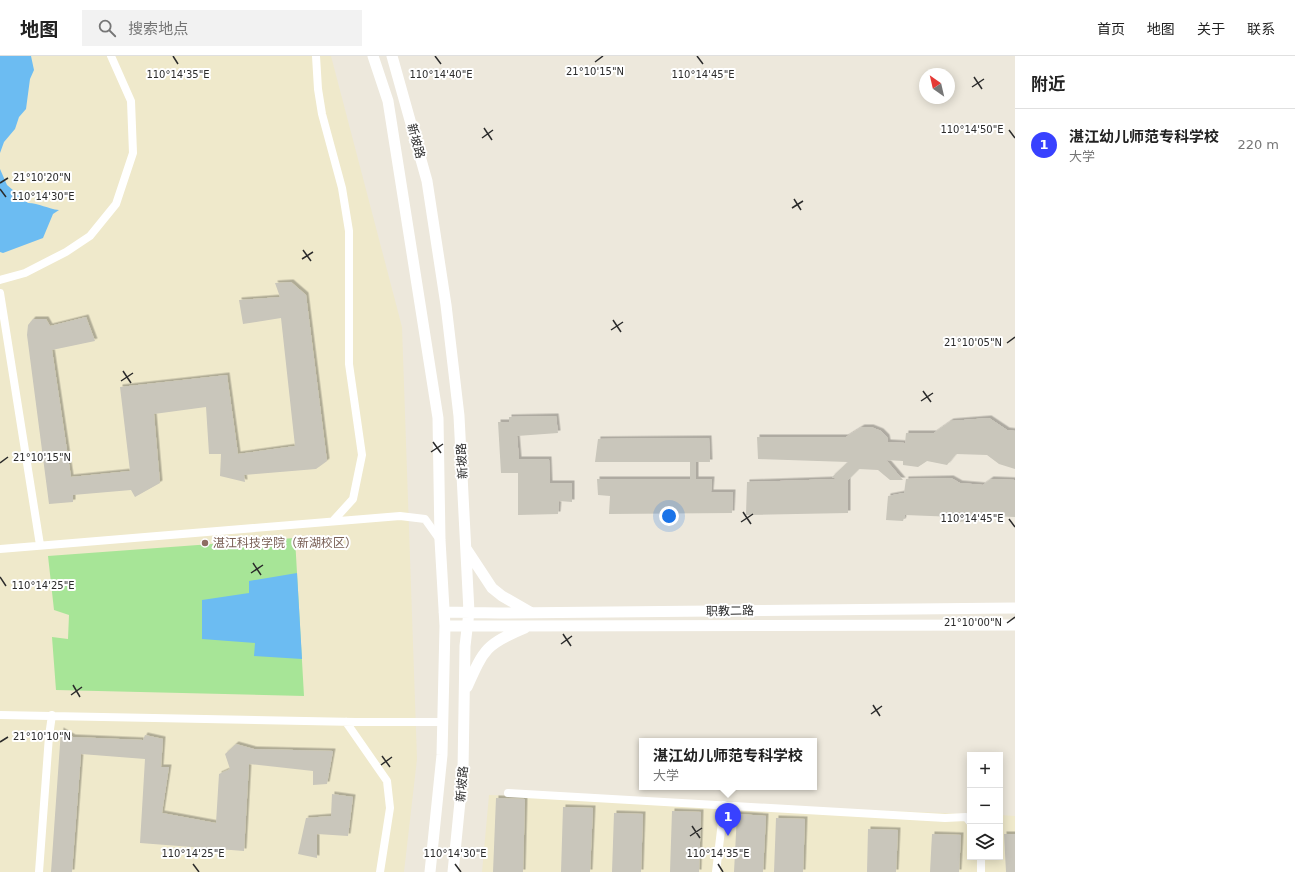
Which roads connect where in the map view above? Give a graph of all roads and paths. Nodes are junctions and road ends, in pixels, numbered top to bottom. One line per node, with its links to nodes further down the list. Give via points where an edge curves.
1 (111, 56): 5 (street, via 131,101 133,153 116,204 90,236 66,252 25,273)
2 (316, 56): 7 (street, via 322,114 342,188 349,231 349,364 362,455 353,499)
3 (373, 56): 8 (street, 新坡路, via 388,101 438,418)
4 (392, 56): 11 (street, 新坡路, via 427,181 446,305 459,416)
5 (0, 280)
6 (0, 293): 9 (street)
7 (333, 521): 8 (street, via 400,516 425,519); 9 (street)
8 (440, 540): 13 (street, 新坡路)
9 (40, 545): 10 (street)
10 (0, 548)
11 (466, 548): 14 (street, 新坡路); 15 (street, via 492,588)
12 (1015, 608): 15 (street, 职教二路)
13 (444, 612): 14 (street, 职教二路); 17 (street, 新坡路)
14 (469, 612): 15 (street, 职教二路); 18 (street, 新坡路)
15 (530, 613)
16 (1015, 625): 19 (street, 职教二路)
17 (445, 626): 18 (street, 职教二路); 24 (street, 新坡路)
18 (468, 626): 19 (street, 职教二路); 20 (street, 新坡路, via 465,646)
19 (530, 626): 20 (street, via 500,638 489,647 481,657)
20 (465, 691): 32 (street, 新坡路, via 464,771)
21 (0, 715): 22 (street)
22 (52, 715): 23 (street); 29 (street)
23 (346, 722): 24 (street); 30 (street, via 387,781 390,808)
24 (442, 722): 31 (street, 新坡路, via 442,755)
25 (508, 793): 26 (street)
26 (724, 805): 27 (street); 33 (street)
27 (967, 818)
28 (980, 860): 34 (street)
29 (38, 872)
30 (380, 872)
31 (430, 872)
32 (453, 872)
33 (716, 872)
34 (981, 872)

